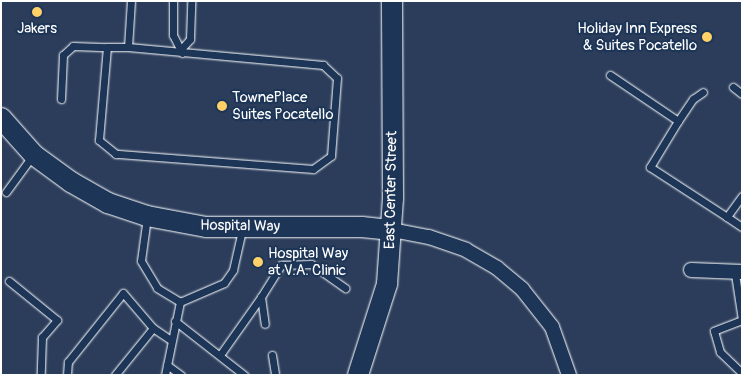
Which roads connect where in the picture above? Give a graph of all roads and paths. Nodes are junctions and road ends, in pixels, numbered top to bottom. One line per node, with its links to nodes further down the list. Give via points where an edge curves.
1 (131, 1): 6 (lane)
2 (173, 1): 7 (lane, via 174,35)
3 (191, 1): 7 (lane, via 190,39)
4 (392, 1): 22 (street, East Center Street)
5 (107, 47): 6 (lane); 7 (lane, via 99,140 116,154 313,169 331,156 337,78 324,65); 12 (lane, via 73,46 63,55)
6 (128, 47): 7 (lane)
7 (182, 50)
8 (610, 75): 14 (lane)
9 (733, 87): 11 (lane)
10 (703, 92): 14 (lane, via 693,99)
11 (742, 94)
12 (61, 99)
13 (1, 118): 15 (street, Hospital Way)
14 (678, 121): 19 (lane, via 650,167)
15 (34, 155): 16 (lane); 18 (street, Hospital Way, via 100,198)
16 (6, 192)
17 (742, 196): 19 (lane)
18 (147, 216): 20 (street, Hospital Way, via 206,227); 28 (lane, via 141,261 157,288)
19 (727, 217): 21 (lane)
20 (243, 227): 22 (street, Hospital Way); 28 (lane, via 233,270 224,284)
21 (742, 227)
22 (392, 230): 45 (street, East Center Street, via 387,284); 46 (street, via 429,237 466,250 497,268 522,289 552,327)
23 (691, 270): 24 (street)
24 (739, 273): 29 (lane)
25 (9, 281): 38 (lane, via 57,320 42,337)
26 (345, 288): 27 (lane, via 311,264 282,266)
27 (261, 297): 31 (lane); 34 (lane)
28 (180, 302): 30 (lane)
29 (742, 320): 37 (lane, via 714,331 720,352)
30 (175, 321): 33 (lane); 34 (lane)
31 (265, 324)
32 (153, 328): 33 (lane); 39 (lane, via 123,293 68,362); 40 (lane)
33 (171, 340): 36 (lane)
34 (220, 355): 43 (lane)
35 (272, 355): 44 (lane)
36 (167, 365): 41 (lane); 42 (lane)
37 (742, 373)
38 (41, 375)
39 (67, 375)
40 (115, 375)
41 (165, 375)
42 (181, 375)
43 (244, 375)
44 (275, 375)
45 (358, 375)
46 (569, 375)

